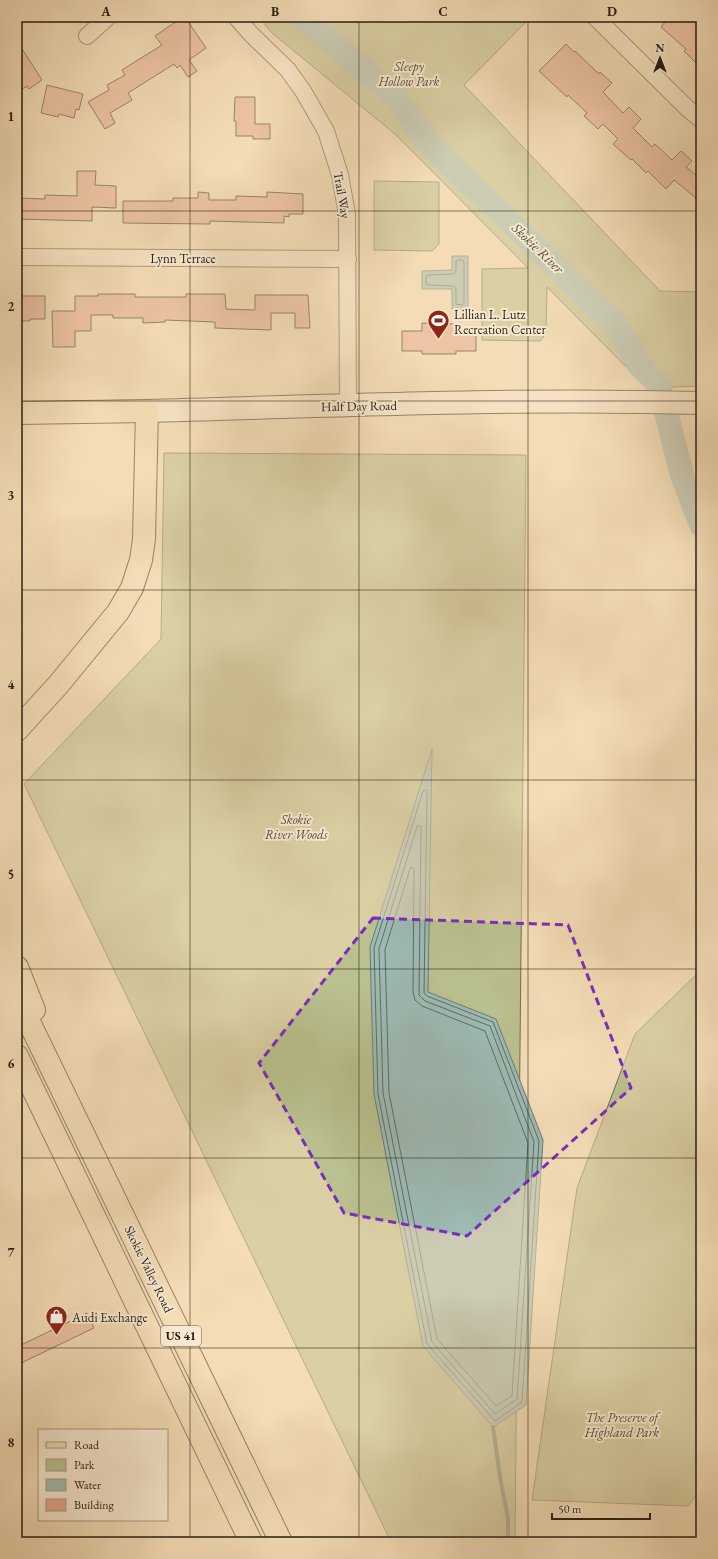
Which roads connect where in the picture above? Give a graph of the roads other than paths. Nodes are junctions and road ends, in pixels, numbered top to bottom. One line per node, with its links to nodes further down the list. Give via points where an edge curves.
1 (108, 17): 4 (street)
2 (236, 17): 7 (street, Trail Way, via 288,70 326,131 340,175 347,214)
3 (595, 17): 5 (street)
4 (87, 36)
5 (701, 120)
6 (17, 257): 7 (street, Lynn Terrace)
7 (348, 259): 9 (street, Trail Way)
8 (695, 403): 9 (main road, Half Day Road, via 513,402)
9 (348, 406): 10 (main road, Half Day Road)
10 (146, 411): 11 (main road, Half Day Road); 12 (main road, via 144,539 141,560 132,588 118,612)
11 (17, 413)
12 (17, 730)
13 (17, 967): 16 (main road)
14 (17, 997): 16 (main road, Skokie Valley Road / US 41)
15 (17, 1056): 17 (main road, Skokie Valley Road / US 41)
16 (82, 1130): 18 (main road, Skokie Valley Road / US 41)
17 (251, 1542)
18 (281, 1542)

